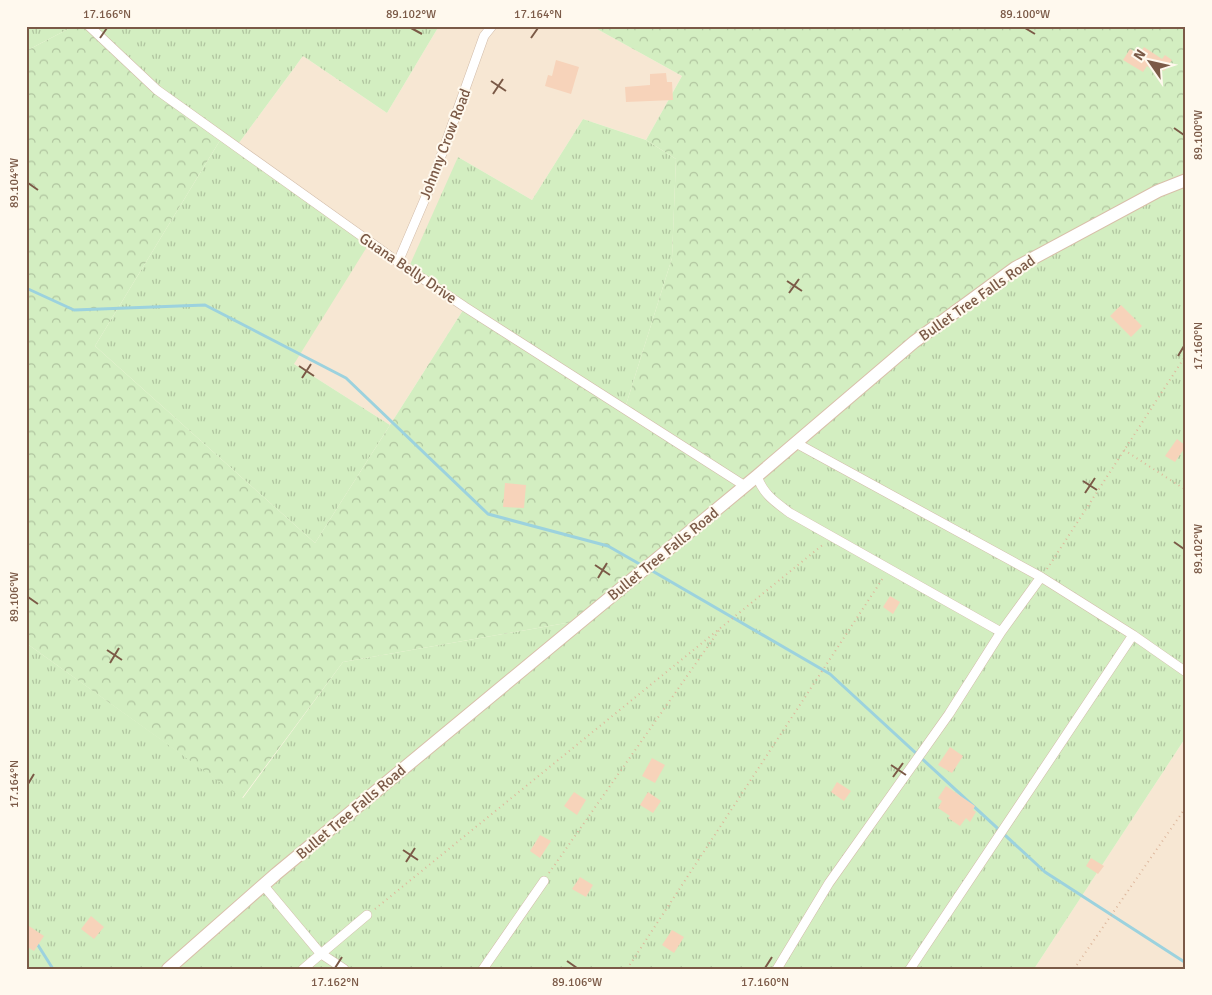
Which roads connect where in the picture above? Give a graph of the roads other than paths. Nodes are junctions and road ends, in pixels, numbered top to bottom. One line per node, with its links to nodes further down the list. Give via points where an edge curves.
1 (89, 26): 4 (street, Guana Belly Drive, via 157,90)
2 (492, 26): 4 (street, Johnny Crow Road, via 484,36 430,187)
3 (1186, 180): 5 (main road, Bullet Tree Falls Road, via 1158,191 1015,268 914,342)
4 (398, 262): 7 (street, Guana Belly Drive)
5 (796, 443): 6 (main road, Bullet Tree Falls Road); 8 (street)
6 (757, 476): 7 (main road, Bullet Tree Falls Road); 9 (street, via 769,498 790,512)
7 (745, 486): 13 (main road, Bullet Tree Falls Road)
8 (1041, 577): 9 (street); 10 (street)
9 (1001, 632): 20 (street, via 949,714 829,883)
10 (1133, 634): 11 (street); 21 (street)
11 (1186, 672)
12 (544, 881): 19 (street)
13 (264, 886): 15 (street); 16 (main road, Bullet Tree Falls Road)
14 (367, 915): 15 (street)
15 (320, 953): 17 (street); 18 (street)
16 (168, 969)
17 (303, 969)
18 (344, 969)
19 (483, 969)
20 (777, 969)
21 (910, 969)

